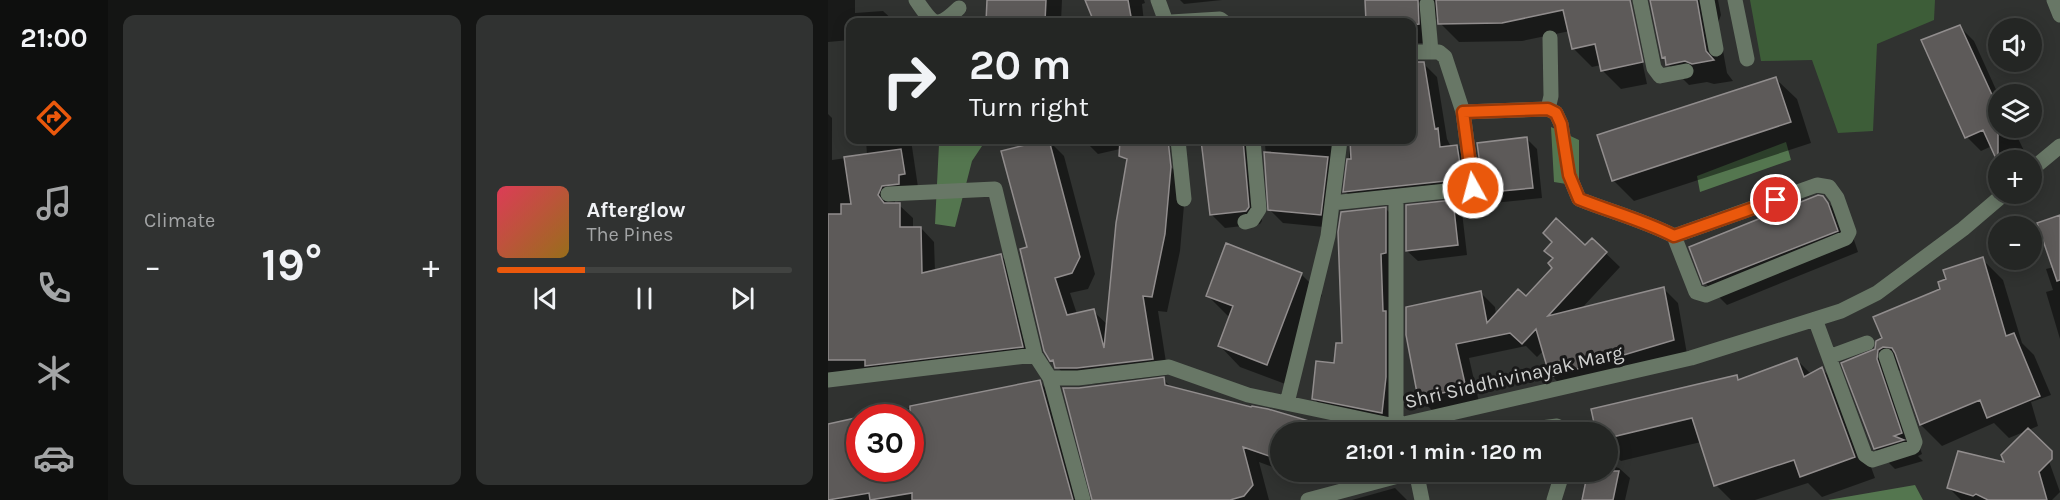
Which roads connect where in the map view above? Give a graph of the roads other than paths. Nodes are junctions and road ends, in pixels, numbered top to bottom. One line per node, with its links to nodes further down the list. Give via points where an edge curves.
1 (916, 0): 10 (street)
2 (1158, 0): 12 (street)
3 (1640, 0): 18 (street, via 1654,68 1660,76)
4 (1707, 0): 14 (street)
5 (1735, 0): 17 (street)
6 (2054, 0): 9 (street)
7 (1427, 4): 16 (street)
8 (959, 8): 11 (street)
9 (2060, 15)
10 (928, 18)
11 (949, 18)
12 (1165, 18)
13 (1550, 38): 19 (street)
14 (1716, 49)
15 (1416, 52): 16 (street)
16 (1431, 52): 20 (street, via 1444,57)
17 (1747, 59)
18 (1686, 71)
19 (1548, 109): 20 (street); 34 (street, via 1556,113 1561,124 1569,175 1579,199)
20 (1463, 112): 26 (street)
21 (1178, 144): 30 (street)
22 (1253, 144): 33 (street, via 1258,209 1252,220)
23 (1339, 144): 31 (street)
24 (2060, 146): 25 (street)
25 (2042, 161)
26 (1473, 188)
27 (1456, 190): 29 (street)
28 (888, 194): 37 (street, via 995,189)
29 (1396, 198): 31 (street); 44 (street)
30 (1184, 199)
31 (1332, 203): 42 (street, via 1328,236)
32 (1992, 204): 35 (street, Shri Siddhivinayak Marg, via 1877,293)
33 (1245, 222)
34 (1674, 236): 34 (street, via 1696,292 1706,295 1846,238 1850,232 1837,198 1829,187 1816,185)
35 (1815, 319): 39 (street); 45 (street, Shri Siddhivinayak Marg, via 1691,357)
36 (1868, 343): 39 (street)
37 (1035, 355): 40 (street); 41 (street)
38 (1886, 356): 39 (street, via 1915,442 1913,447 1872,460 1865,455)
39 (1829, 357)
40 (1050, 378): 42 (street, Shri Siddhivinayak Marg, via 1169,368 1248,395); 49 (street)
41 (828, 380)
42 (1287, 403): 43 (street, Shri Siddhivinayak Marg)
43 (1374, 422)
44 (1401, 422)
45 (1426, 422)
46 (1376, 482): 50 (street)
47 (1418, 482): 51 (street)
48 (1560, 482): 52 (street)
49 (1083, 500)
50 (1308, 500)
51 (1422, 500)
52 (1554, 500)

